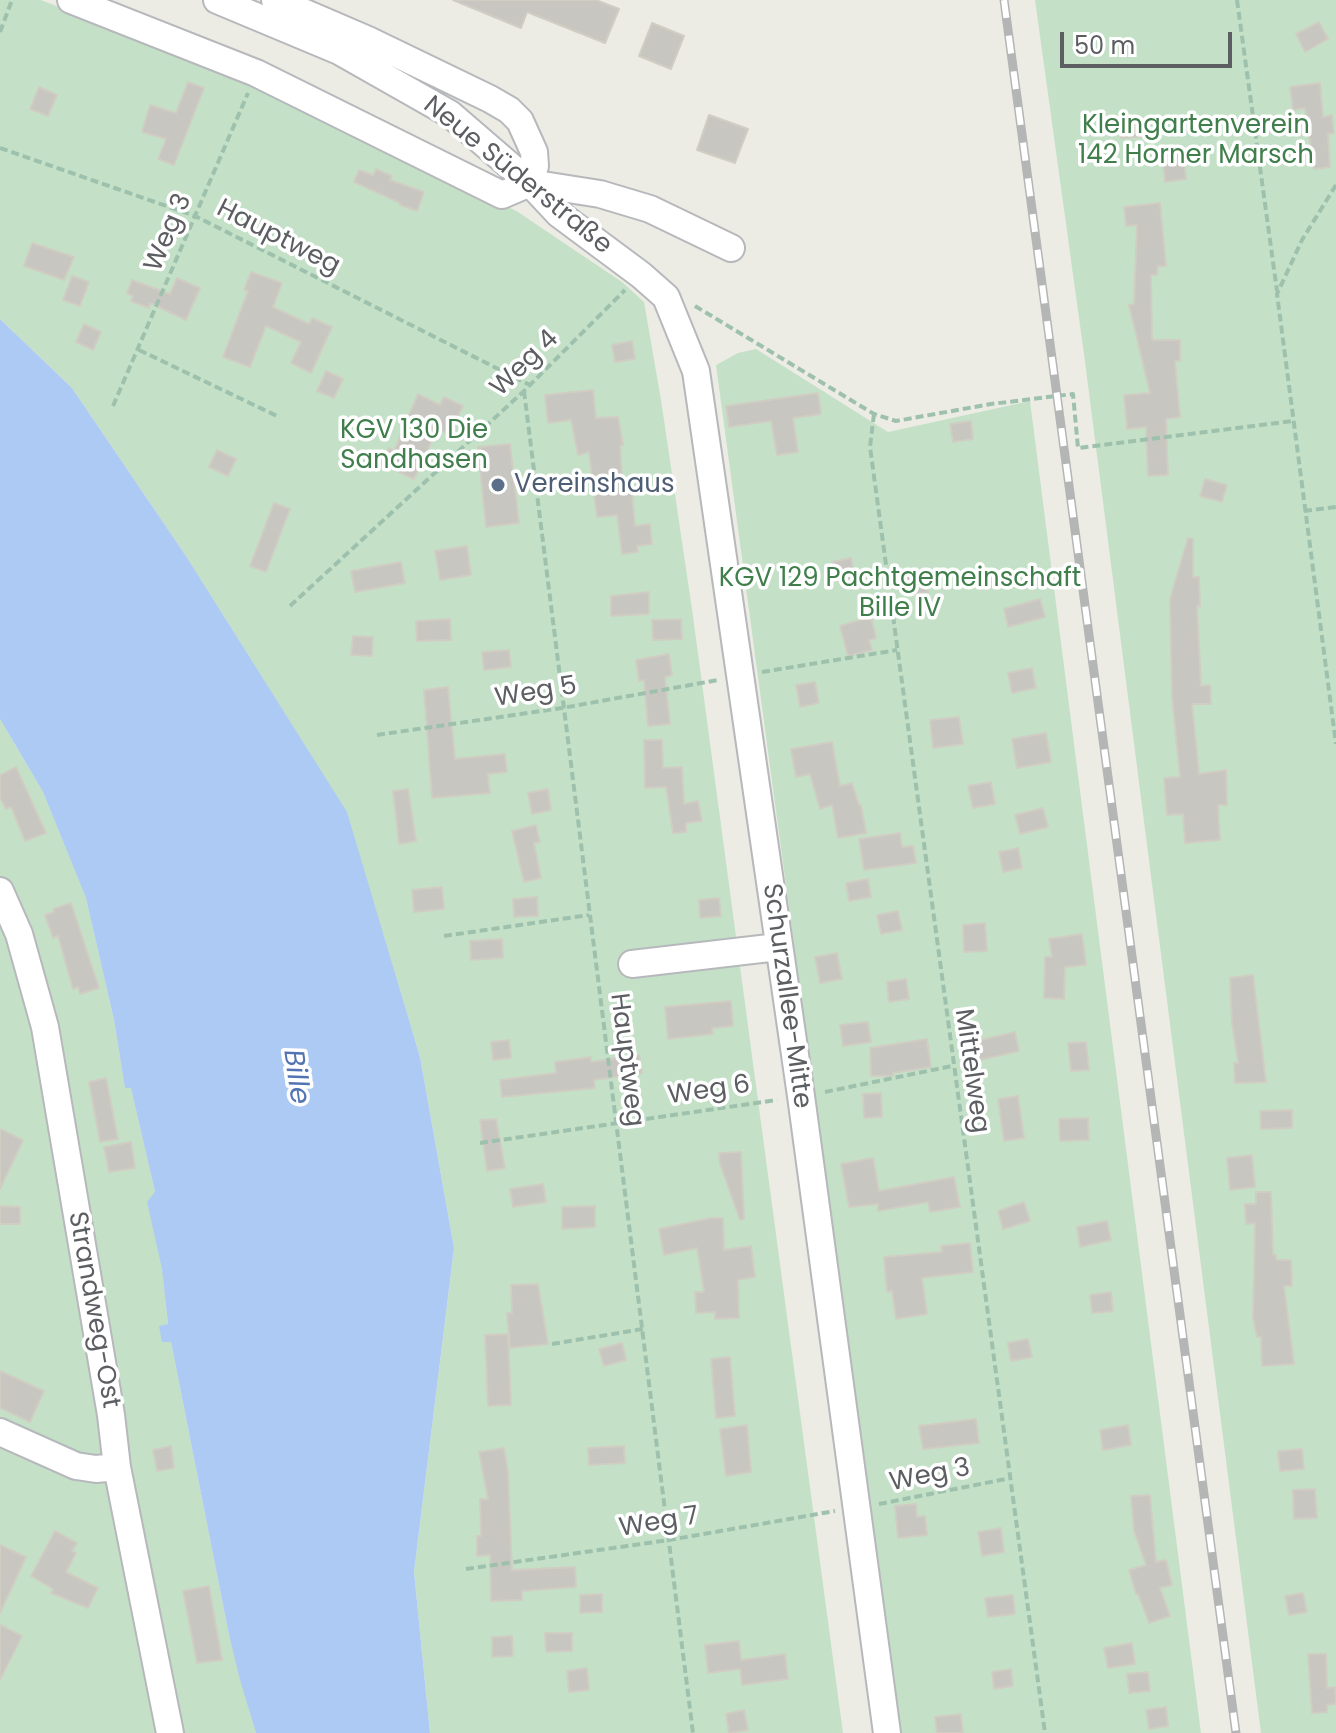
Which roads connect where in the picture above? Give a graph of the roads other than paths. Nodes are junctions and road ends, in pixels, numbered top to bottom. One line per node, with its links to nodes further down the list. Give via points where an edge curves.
1 (71, 0): 4 (street, via 256,73 502,195)
2 (217, 0): 3 (street, Neue Süderstraße)
3 (272, 7): 4 (street, Neue Süderstraße, via 450,114); 4 (street, via 368,40 509,110 534,152)
4 (530, 183): 5 (street, via 623,199); 6 (street, Neue Süderstraße, via 559,214)
5 (731, 248)
6 (641, 275): 8 (street, Schurzallee-Mitte, via 666,297 696,371)
7 (0, 891): 11 (street, Strandweg-Ost, via 19,934 45,1027)
8 (778, 947): 9 (street); 13 (street, Schurzallee-Mitte)
9 (632, 964)
10 (0, 1432): 11 (street, via 76,1466)
11 (117, 1467): 12 (street, Strandweg-Ost)
12 (170, 1733)
13 (887, 1733)

